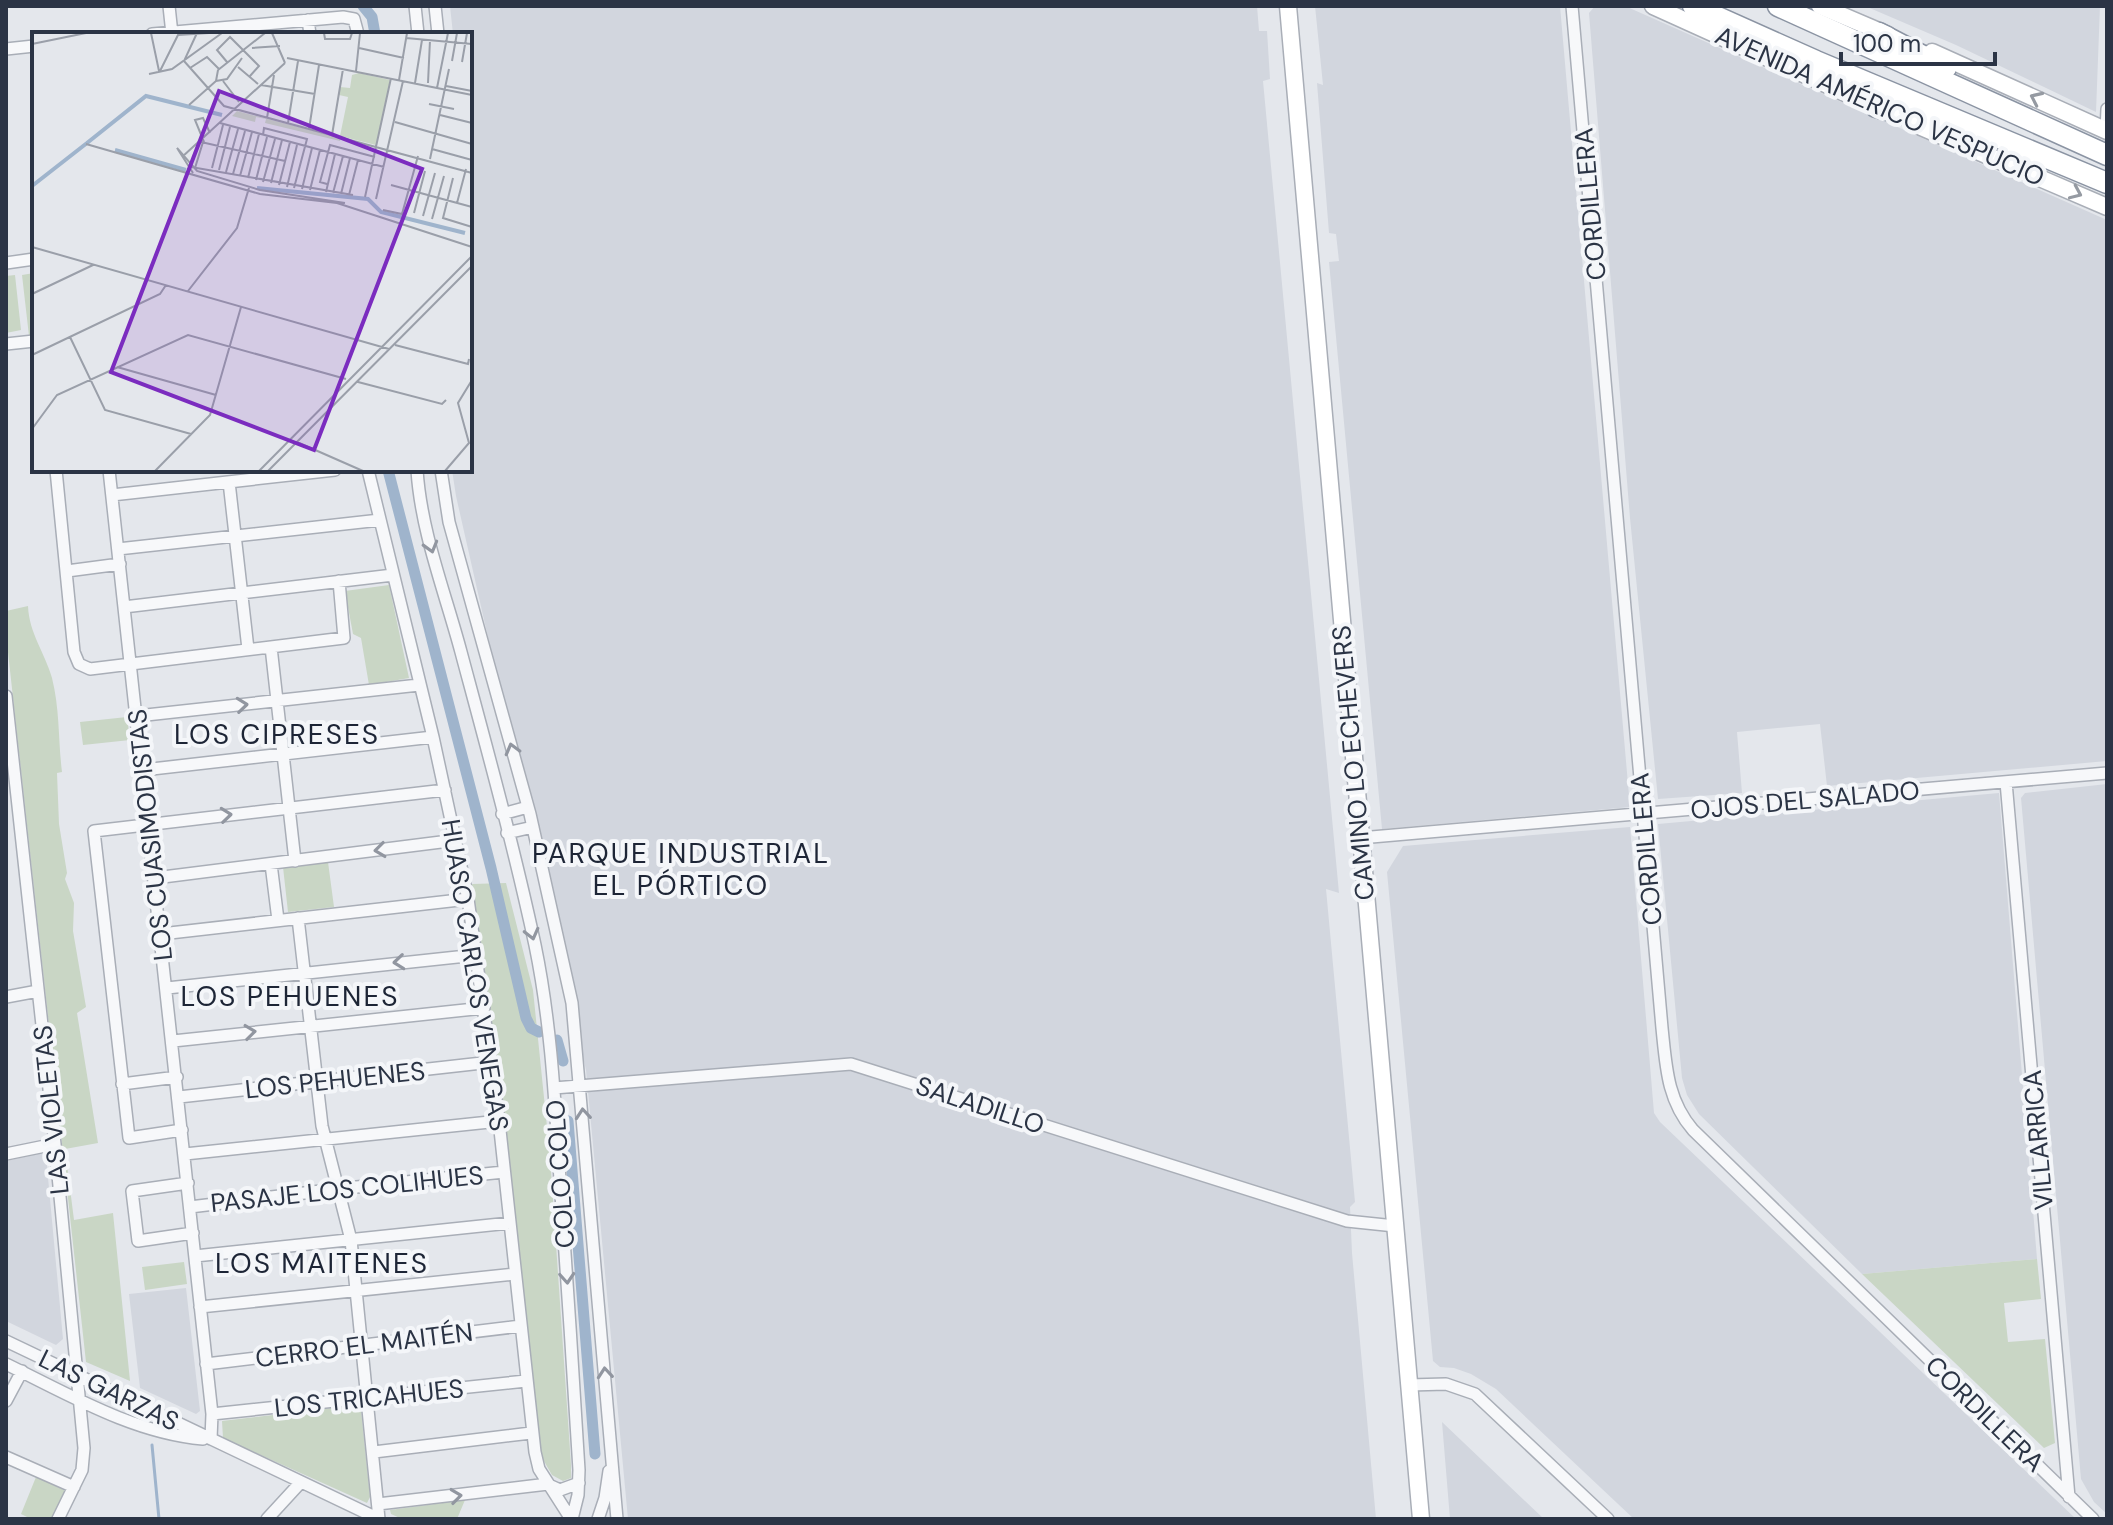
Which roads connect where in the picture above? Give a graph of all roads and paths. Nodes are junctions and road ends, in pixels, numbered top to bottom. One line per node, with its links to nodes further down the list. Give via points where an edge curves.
1 (169, 6): 12 (street)
2 (415, 6): 16 (street)
3 (435, 6): 17 (street)
4 (1288, 6): 72 (main road, CAMINO LO ECHEVERS)
5 (1572, 6): 67 (street, CORDILLERA)
6 (1653, 6): 21 (main road, AVENIDA AMÉRICO VESPUCIO)
7 (1693, 6): 24 (highway)
8 (1778, 6): 25 (highway)
9 (1820, 6): 18 (main road)
10 (308, 20): 11 (street); 14 (street); 15 (street, via 354,19)
11 (240, 30): 13 (street)
12 (172, 32)
13 (195, 32)
14 (310, 32)
15 (357, 32)
16 (418, 32)
17 (438, 32)
18 (1879, 33): 23 (main road, one-way to 18); 25 (highway)
19 (32, 46): 20 (street)
20 (6, 49)
21 (1876, 107): 24 (highway); 27 (main road, AVENIDA AMÉRICO VESPUCIO, one-way to 27)
22 (2107, 109): 23 (street)
23 (2106, 131)
24 (2015, 143): 26 (highway)
25 (2106, 154)
26 (2107, 183)
27 (2107, 207)
28 (32, 259): 29 (street)
29 (6, 263)
30 (32, 341): 31 (street)
31 (6, 344)
32 (56, 472): 45 (street)
33 (109, 472): 40 (street, LOS CUASIMODISTAS)
34 (299, 472): 38 (street)
35 (368, 472): 41 (street, HUASO CARLOS VENEGAS)
36 (417, 472): 68 (street, COLO COLO, one-way to 68, via 420,504)
37 (441, 472): 65 (street, COLO COLO, one-way to 37, via 449,522)
38 (246, 475): 39 (street)
39 (229, 482): 40 (street); 42 (street)
40 (112, 495): 43 (street, LOS CUASIMODISTAS)
41 (380, 520): 42 (street); 46 (street, HUASO CARLOS VENEGAS)
42 (235, 536): 43 (street); 48 (street)
43 (118, 549): 44 (street, LOS CUASIMODISTAS)
44 (120, 564): 45 (street); 49 (street, LOS CUASIMODISTAS)
45 (67, 571): 52 (street, via 79,664 90,669)
46 (393, 575): 47 (street); 53 (street, HUASO CARLOS VENEGAS)
47 (339, 581): 48 (street); 50 (street, via 344,638)
48 (242, 593): 49 (street); 51 (street)
49 (124, 607): 52 (street, LOS CUASIMODISTAS)
50 (271, 647): 51 (street); 55 (street)
51 (248, 649): 52 (street)
52 (131, 663): 56 (street, LOS CUASIMODISTAS)
53 (419, 685): 55 (street); 58 (street, HUASO CARLOS VENEGAS)
54 (6, 696): 57 (street, LAS VIOLETAS)
55 (277, 701): 56 (street, one-way to 55); 59 (street)
56 (137, 716): 60 (street, LOS CUASIMODISTAS)
57 (8, 729): 63 (street, LAS VIOLETAS)
58 (433, 737): 59 (street); 64 (street, HUASO CARLOS VENEGAS)
59 (283, 754): 60 (street); 66 (street)
60 (143, 770): 69 (street, LOS CUASIMODISTAS)
61 (2107, 773): 62 (street, OJOS DEL SALADO)
62 (2006, 782): 67 (street, OJOS DEL SALADO); 138 (street, VILLARRICA)
63 (11, 787): 74 (street, LAS VIOLETAS)
64 (445, 790): 66 (street); 73 (street, HUASO CARLOS VENEGAS)
65 (528, 807): 68 (street); 70 (street, COLO COLO)
66 (289, 808): 69 (street, one-way to 66); 76 (street)
67 (1643, 813): 72 (street, OJOS DEL SALADO); 138 (street, CORDILLERA, via 1667,1076 1681,1114)
68 (502, 814): 71 (street, COLO COLO)
69 (149, 823): 78 (street, LOS CUASIMODISTAS); 94 (street, via 94,831)
70 (533, 827): 71 (street); 95 (street, COLO COLO, via 572,1003)
71 (507, 833): 96 (street, COLO COLO, one-way to 96, via 535,946)
72 (1360, 838): 109 (main road, CAMINO LO ECHEVERS)
73 (457, 840): 76 (street, one-way to 76); 79 (street, HUASO CARLOS VENEGAS)
74 (21, 842): 75 (street); 86 (street, LAS VIOLETAS)
75 (6, 845)
76 (295, 861): 77 (street)
77 (271, 864): 78 (street); 81 (street)
78 (155, 878): 82 (street, LOS CUASIMODISTAS)
79 (468, 899): 80 (street); 83 (street, HUASO CARLOS VENEGAS)
80 (298, 918): 81 (street); 84 (street)
81 (278, 920): 82 (street)
82 (161, 934): 85 (street, LOS CUASIMODISTAS)
83 (476, 955): 84 (street, one-way to 84); 88 (street, HUASO CARLOS VENEGAS)
84 (304, 972): 85 (street); 89 (street)
85 (167, 988): 90 (street, LOS CUASIMODISTAS)
86 (38, 991): 87 (street); 101 (street, LAS VIOLETAS)
87 (6, 997)
88 (484, 1008): 89 (street); 91 (street, HUASO CARLOS VENEGAS)
89 (310, 1025): 90 (street, one-way to 89); 93 (street)
90 (173, 1041): 92 (street, LOS CUASIMODISTAS)
91 (491, 1062): 93 (street, LOS PEHUENES); 98 (street, HUASO CARLOS VENEGAS)
92 (177, 1077): 94 (street); 97 (street, LOS CUASIMODISTAS)
93 (316, 1081): 97 (street, LOS PEHUENES); 100 (street)
94 (122, 1084): 99 (street, via 129,1138)
95 (581, 1086): 96 (street, SALADILLO); 109 (street, SALADILLO, via 851,1064 1347,1221); 131 (street, COLO COLO, one-way to 95)
96 (554, 1088): 135 (street, COLO COLO, one-way to 135)
97 (179, 1097): 99 (street, LOS CUASIMODISTAS)
98 (499, 1121): 100 (street); 104 (street, HUASO CARLOS VENEGAS)
99 (182, 1130): 103 (street, LOS CUASIMODISTAS)
100 (324, 1138): 103 (street); 106 (street)
101 (55, 1144): 102 (street); 122 (street, LAS VIOLETAS)
102 (6, 1154)
103 (185, 1154): 105 (street, LOS CUASIMODISTAS)
104 (504, 1172): 106 (street, PASAJE LOS COLIHUES); 108 (street, HUASO CARLOS VENEGAS)
105 (188, 1183): 107 (street, LOS CUASIMODISTAS); 110 (street, via 132,1191 138,1241)
106 (337, 1189): 107 (street, PASAJE LOS COLIHUES); 111 (street)
107 (190, 1207): 110 (street, LOS CUASIMODISTAS)
108 (510, 1223): 111 (street); 113 (street, HUASO CARLOS VENEGAS)
109 (1395, 1226): 124 (main road, CAMINO LO ECHEVERS)
110 (193, 1233): 112 (street, LOS CUASIMODISTAS)
111 (351, 1240): 112 (street); 114 (street)
112 (195, 1256): 115 (street, LOS CUASIMODISTAS)
113 (515, 1274): 114 (street); 116 (street, HUASO CARLOS VENEGAS)
114 (357, 1292): 115 (street); 118 (street)
115 (200, 1307): 120 (street, LOS CUASIMODISTAS)
116 (521, 1326): 118 (street, CERRO EL MAITÉN); 123 (street, HUASO CARLOS VENEGAS)
117 (6, 1341): 122 (street, LAS GARZAS)
118 (363, 1345): 120 (street, CERRO EL MAITÉN); 125 (street)
119 (6, 1364): 121 (street, LAS GARZAS)
120 (206, 1364): 128 (street, LOS CUASIMODISTAS)
121 (22, 1371): 126 (street); 127 (street, LAS GARZAS)
122 (78, 1377): 127 (street, LAS VIOLETAS); 130 (street, LAS GARZAS)
123 (526, 1381): 125 (street, LOS TRICAHUES); 129 (street, HUASO CARLOS VENEGAS)
124 (1409, 1385): 147 (main road, CAMINO LO ECHEVERS); 148 (street, via 1446,1384 1475,1394)
125 (368, 1398): 128 (street, LOS TRICAHUES); 132 (street)
126 (6, 1401)
127 (80, 1401): 130 (street, LAS GARZAS, via 168,1434); 137 (street, LAS VIOLETAS, via 84,1455)
128 (212, 1414): 130 (street, LOS CUASIMODISTAS)
129 (531, 1433): 132 (street); 136 (street, HUASO CARLOS VENEGAS, via 538,1467)
130 (211, 1439): 134 (street, LAS GARZAS)
131 (612, 1451): 141 (street, COLO COLO); 146 (street, COLO COLO)
132 (374, 1452): 139 (street)
133 (6, 1457): 137 (street)
134 (301, 1482): 140 (street, LAS GARZAS); 143 (street)
135 (579, 1483): 136 (street, via 560,1490); 145 (street, COLO COLO)
136 (548, 1484): 139 (street, one-way to 136); 145 (street, HUASO CARLOS VENEGAS)
137 (74, 1487): 142 (street, LAS VIOLETAS)
138 (2069, 1497): 149 (street, CORDILLERA)
139 (378, 1498): 140 (street); 144 (street)
140 (362, 1516): 144 (street, LAS GARZAS)
141 (617, 1518)
142 (58, 1519)
143 (267, 1519)
144 (379, 1519)
145 (572, 1519)
146 (598, 1519)
147 (1421, 1519)
148 (1608, 1519)
149 (2093, 1519)

